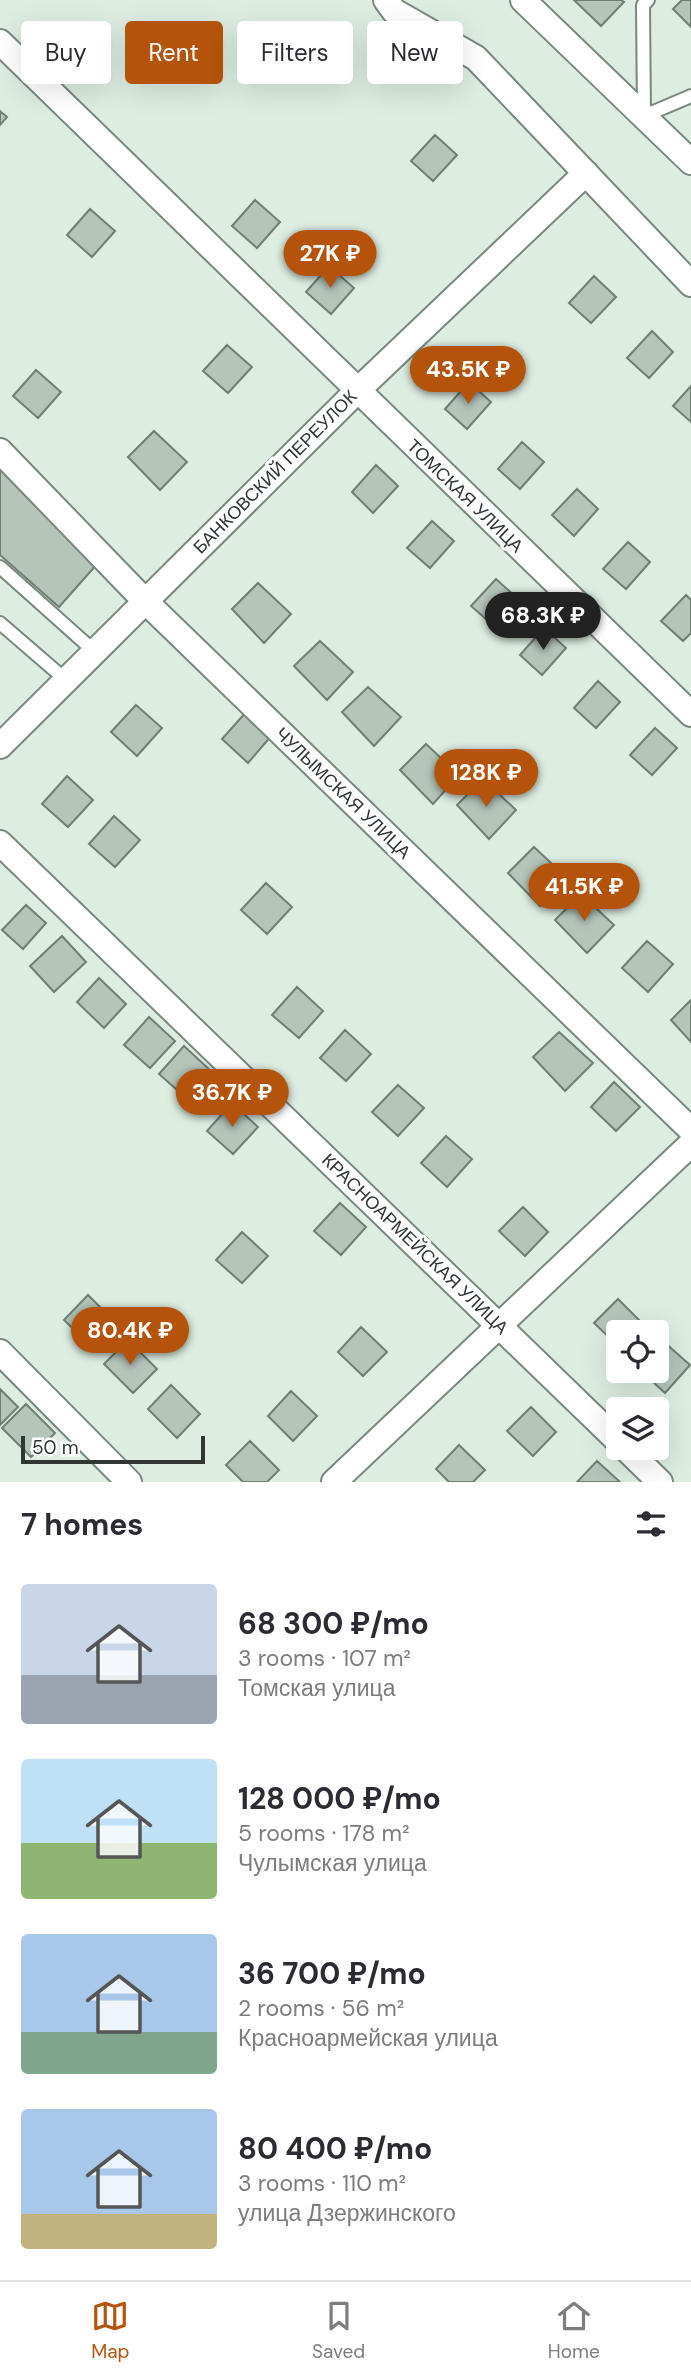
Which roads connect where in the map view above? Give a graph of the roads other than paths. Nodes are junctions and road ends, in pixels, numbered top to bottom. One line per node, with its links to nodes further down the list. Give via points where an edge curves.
1 (386, 0): 8 (street, via 394,11 476,58)
2 (523, 0): 6 (street)
3 (643, 2): 6 (lane)
4 (0, 42): 10 (street, ТОМСКАЯ УЛИЦА)
5 (691, 96): 6 (lane)
6 (644, 116): 7 (street)
7 (691, 162)
8 (586, 173): 9 (street); 10 (street, БАНКОВСКИЙ ПЕРЕУЛОК)
9 (691, 285)
10 (357, 391): 13 (street, БАНКОВСКИЙ ПЕРЕУЛОК); 17 (street, ТОМСКАЯ УЛИЦА)
11 (0, 450): 13 (street, ЧУЛЫМСКАЯ УЛИЦА)
12 (0, 567): 15 (lane)
13 (145, 601): 15 (street, БАНКОВСКИЙ ПЕРЕУЛОК); 20 (street, ЧУЛЫМСКАЯ УЛИЦА)
14 (0, 623): 16 (lane)
15 (94, 651): 16 (street, БАНКОВСКИЙ ПЕРЕУЛОК)
16 (66, 680): 18 (street, БАНКОВСКИЙ ПЕРЕУЛОК)
17 (691, 714)
18 (0, 746)
19 (0, 843): 22 (street, КРАСНОАРМЕЙСКАЯ УЛИЦА)
20 (691, 1130)
21 (691, 1144): 22 (street)
22 (498, 1325): 24 (street, КРАСНОАРМЕЙСКАЯ УЛИЦА); 27 (street)
23 (0, 1352): 26 (street)
24 (606, 1429)
25 (638, 1460): 28 (street)
26 (129, 1482)
27 (334, 1482)
28 (660, 1482)

